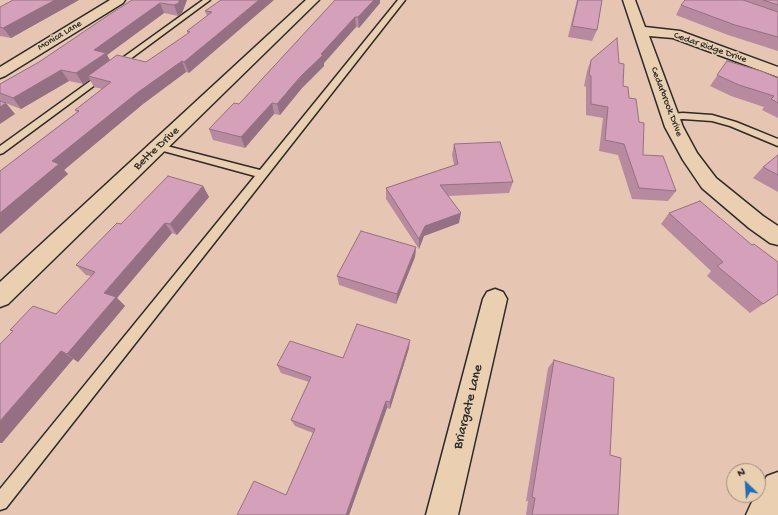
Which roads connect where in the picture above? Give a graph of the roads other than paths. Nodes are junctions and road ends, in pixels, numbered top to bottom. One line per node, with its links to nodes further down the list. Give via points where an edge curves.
1 (119, 0): 7 (street, Monica Lane)
2 (207, 0): 12 (lane)
3 (313, 0): 11 (street, Bette Drive)
4 (402, 0): 13 (lane)
5 (629, 0): 6 (street, Cedarbrook Drive)
6 (640, 31): 8 (street, Cedar Ridge Drive, via 675,34); 9 (street, Cedarbrook Drive)
7 (0, 72)
8 (778, 72)
9 (670, 117): 10 (lane, via 712,118); 14 (street, Cedarbrook Drive, via 689,156 709,183 749,217)
10 (778, 143)
11 (159, 146): 13 (lane); 15 (street, Bette Drive)
12 (0, 151)
13 (262, 174): 18 (lane)
14 (778, 237)
15 (0, 297)
16 (495, 299): 19 (street, Briargate Lane)
17 (778, 487): 20 (street)
18 (0, 502)
19 (442, 515)
20 (762, 515)

